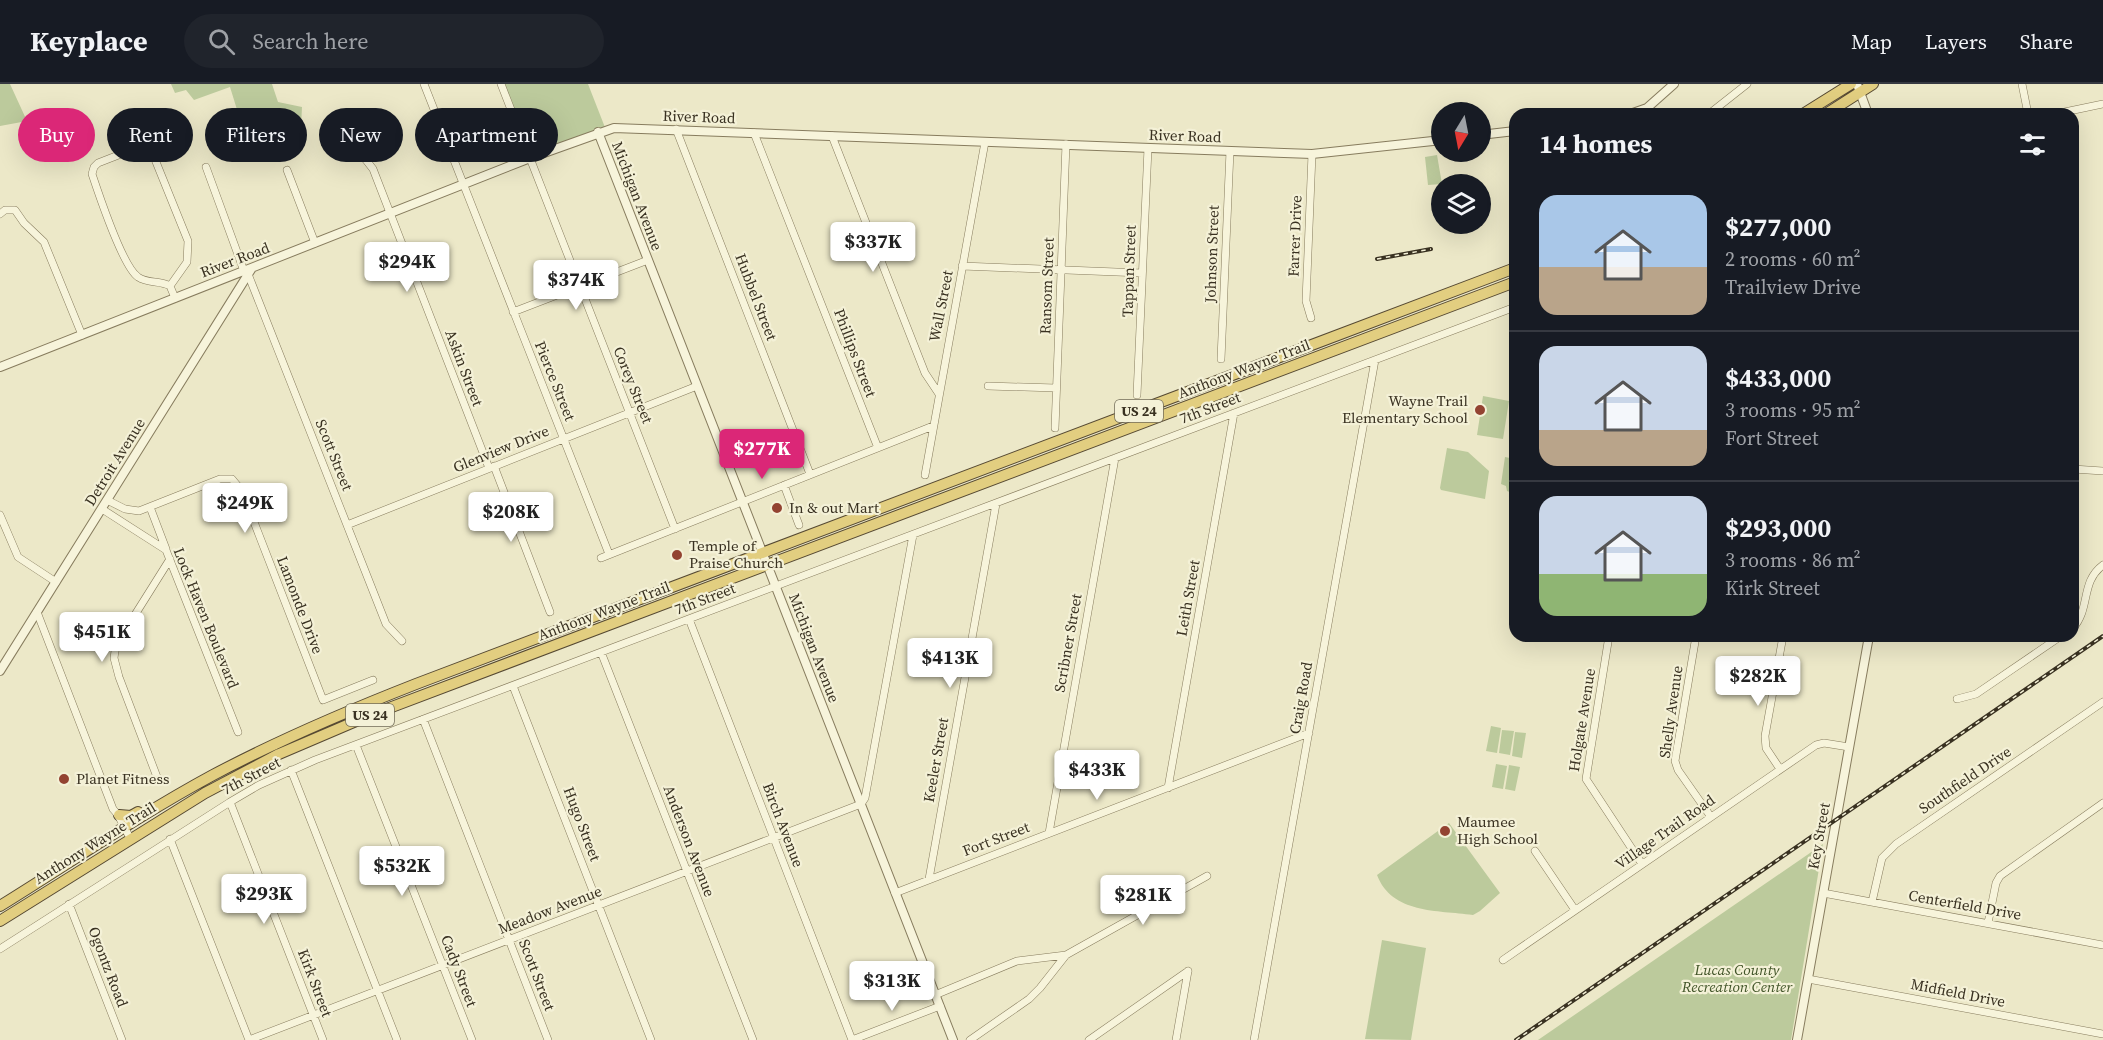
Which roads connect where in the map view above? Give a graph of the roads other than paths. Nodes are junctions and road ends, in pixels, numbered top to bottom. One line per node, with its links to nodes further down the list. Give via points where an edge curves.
1 (424, 84): 36 (street, Pierce Street)
2 (501, 84): 10 (street, Corey Street)
3 (1674, 84): 11 (street)
4 (1747, 84): 12 (street)
5 (1851, 84): 13 (highway)
6 (1873, 84): 8 (highway)
7 (2022, 84): 16 (street)
8 (1859, 88): 14 (highway); 15 (street)
9 (2103, 104): 17 (street)
10 (510, 108)
11 (1647, 108)
12 (1717, 108)
13 (1813, 108)
14 (1834, 108)
15 (1866, 108)
16 (2027, 108)
17 (2079, 109)
18 (676, 129): 19 (street, River Road, via 628,127); 21 (street, River Road); 72 (street, Hubbel Street)
19 (598, 132): 27 (street, River Road); 40 (street, Michigan Avenue)
20 (1509, 132): 22 (street)
21 (754, 133): 23 (street, River Road); 67 (street, Phillips Street)
22 (1491, 134)
23 (832, 136): 25 (street, River Road); 60 (street, via 931,386)
24 (1431, 141): 30 (street, River Road)
25 (985, 142): 26 (street, River Road); 41 (street, Wall Street)
26 (1066, 144): 28 (street, River Road); 42 (street, Ransom Street)
27 (558, 147)
28 (1148, 148): 29 (street, River Road); 45 (street, Tappan Street)
29 (1230, 151): 30 (street, River Road); 54 (street, Johnson Street)
30 (1312, 154): 52 (street, Farrer Drive, via 1306,301)
31 (368, 162): 38 (street, Askin Street)
32 (520, 162): 36 (street, River Road)
33 (532, 162): 48 (street, Corey Street)
34 (206, 167): 44 (street, Scott Street)
35 (287, 170): 39 (street)
36 (463, 185): 38 (street, River Road); 51 (street, Pierce Street)
37 (0, 214): 53 (street, via 15,210 44,242)
38 (389, 214): 39 (street, River Road); 69 (street, Askin Street)
39 (315, 243): 44 (street, River Road)
40 (648, 260): 48 (street); 57 (street, Michigan Avenue)
41 (963, 266): 42 (street); 60 (street, Wall Street)
42 (1060, 270): 45 (street); 59 (street, Ransom Street)
43 (1509, 270): 86 (highway, Anthony Wayne Trail / US 24)
44 (248, 271): 49 (street, River Road); 75 (street, Detroit Avenue); 81 (street, Scott Street)
45 (1142, 273): 61 (street, Tappan Street)
46 (1509, 284): 91 (highway, Anthony Wayne Trail / US 24)
47 (170, 286): 47 (street, via 187,262 188,241 152,152 139,147 98,163 92,174 129,267 144,280); 49 (street)
48 (579, 287): 51 (street); 62 (street, Corey Street)
49 (175, 298): 53 (street, River Road)
50 (1509, 309): 55 (street, 7th Street)
51 (513, 312): 66 (street, Pierce Street)
52 (1311, 318)
53 (82, 335): 56 (street, River Road)
54 (1221, 359)
55 (1375, 360): 63 (street, 7th Street); 112 (street, Craig Road)
56 (0, 367)
57 (697, 386): 62 (street, Glenview Drive); 76 (street, Michigan Avenue)
58 (988, 386): 59 (street)
59 (1056, 388): 65 (street, Ransom Street)
60 (939, 394): 64 (street, Wall Street)
61 (1137, 395)
62 (629, 412): 66 (street, Glenview Drive); 83 (street, Corey Street)
63 (1234, 413): 68 (street, 7th Street); 119 (street, Leith Street)
64 (933, 426): 67 (street); 73 (street, Wall Street)
65 (1055, 428)
66 (563, 439): 69 (street, Glenview Drive); 87 (street, Pierce Street)
67 (878, 448): 72 (street)
68 (1115, 458): 77 (street, 7th Street); 126 (street, Scribner Street)
69 (491, 467): 81 (street, Glenview Drive); 95 (street, Askin Street)
70 (2079, 469): 71 (street)
71 (2103, 471)
72 (810, 474): 74 (street)
73 (925, 475)
74 (784, 485): 76 (street); 82 (street)
75 (107, 500): 78 (street, Lamonde Drive, via 125,510); 79 (street, Detroit Avenue)
76 (742, 501): 83 (street); 86 (street, Michigan Avenue)
77 (996, 504): 84 (street, 7th Street); 134 (street, Keeler Street)
78 (150, 507): 85 (street); 106 (street, Lamonde Drive, via 220,478 236,482 323,700)
79 (102, 509): 85 (street, Lock Haven Boulevard); 92 (street, Detroit Avenue)
80 (0, 515): 92 (street, via 18,557)
81 (347, 525): 98 (street, Scott Street, via 386,624)
82 (799, 525)
83 (675, 529): 87 (street)
84 (913, 535): 93 (street, 7th Street); 122 (street, via 866,798)
85 (166, 550): 89 (street, Lock Haven Boulevard)
86 (762, 553): 91 (street, Michigan Avenue); 117 (highway, Anthony Wayne Trail / US 24, via 368,703)
87 (609, 554): 88 (street)
88 (601, 558)
89 (170, 559): 111 (street, Lock Haven Boulevard); 118 (street, via 117,644 114,658)
90 (2103, 565): 96 (street, via 2091,577)
91 (768, 566): 93 (street, Michigan Avenue); 128 (highway, Anthony Wayne Trail / US 24, via 368,716 279,754)
92 (56, 582): 94 (street, Detroit Avenue)
93 (776, 587): 97 (street, 7th Street); 122 (street, Michigan Avenue)
94 (37, 612): 105 (street, Detroit Avenue); 123 (street, via 113,809)
95 (550, 612)
96 (2079, 618)
97 (689, 619): 104 (street, 7th Street); 127 (street, Birch Avenue)
98 (402, 640)
99 (1608, 642): 131 (street, Holgate Avenue, via 1586,779)
100 (1695, 642): 124 (street, Shelly Avenue, via 1676,761 1678,770)
101 (1782, 642): 115 (street, via 1765,736 1766,748)
102 (1868, 642): 114 (street, Key Street)
103 (2052, 642): 108 (street, via 1976,694)
104 (601, 652): 107 (street, 7th Street); 132 (street, Anderson Avenue)
105 (0, 671)
106 (373, 680)
107 (513, 686): 110 (street, 7th Street); 140 (street, Hugo Street)
108 (1957, 699)
109 (2103, 702): 137 (street, Southfield Drive, via 1896,844 1882,858)
110 (423, 719): 113 (street, 7th Street); 144 (street, Scott Street)
111 (238, 732)
112 (1309, 734): 119 (street, Fort Street); 169 (street, Craig Road)
113 (356, 745): 116 (street, 7th Street); 149 (street, Cady Street)
114 (1849, 747): 115 (street, Village Trail Road, via 1821,743); 136 (street, Key Street)
115 (1780, 769): 124 (street, Village Trail Road)
116 (291, 770): 120 (street, 7th Street); 151 (street)
117 (214, 774): 123 (highway, via 131,816); 125 (highway, Anthony Wayne Trail / US 24)
118 (157, 777)
119 (1168, 788): 126 (street, Fort Street)
120 (230, 802): 129 (street, 7th Street); 154 (street, Kirk Street)
121 (2103, 803): 143 (street, via 2000,876)
122 (861, 804): 127 (street, Meadow Avenue); 135 (street, Michigan Avenue)
123 (119, 815): 125 (street)
124 (1711, 817): 131 (street, Village Trail Road)
125 (123, 827): 128 (street); 139 (highway, Anthony Wayne Trail / US 24)
126 (1049, 833): 134 (street, Fort Street)
127 (774, 838): 132 (street, Meadow Avenue); 164 (street, Birch Avenue)
128 (131, 839): 142 (highway, Anthony Wayne Trail / US 24)
129 (170, 839): 138 (street, 7th Street); 157 (street)
130 (1536, 851): 141 (street)
131 (1642, 864): 141 (street, Village Trail Road)
132 (687, 872): 140 (street, Meadow Avenue); 163 (street, Anderson Avenue)
133 (1207, 876): 147 (street)
134 (929, 879): 135 (street, Fort Street)
135 (895, 893): 152 (street, Michigan Avenue)
136 (1823, 893): 137 (street, Centerfield Drive); 150 (street, Key Street)
137 (1872, 902): 143 (street, Centerfield Drive)
138 (69, 904): 146 (street, 7th Street); 156 (street, Ogontz Road)
139 (1, 905)
140 (599, 906): 144 (street, Meadow Avenue); 162 (street, Hugo Street)
141 (1575, 910): 148 (street, Village Trail Road)
142 (0, 921)
143 (1988, 923): 145 (street, Centerfield Drive)
144 (509, 940): 149 (street, Meadow Avenue); 161 (street, Scott Street)
145 (2103, 945)
146 (0, 949)
147 (1066, 955): 152 (street, via 1017,961); 166 (street, via 1029,999)
148 (1503, 960)
149 (443, 966): 151 (street, Meadow Avenue); 160 (street, Cady Street)
150 (1808, 979): 155 (street, Midfield Drive); 170 (street, Key Street)
151 (378, 991): 154 (street, Meadow Avenue); 159 (street)
152 (935, 995): 153 (street, Michigan Avenue)
153 (940, 1006): 164 (street); 165 (street, Michigan Avenue)
154 (313, 1015): 157 (street, Meadow Avenue); 158 (street, Kirk Street)
155 (2103, 1034)
156 (122, 1040)
157 (249, 1040)
158 (323, 1040)
159 (397, 1040)
160 (472, 1040)
161 (548, 1040)
162 (651, 1040)
163 (753, 1040)
164 (852, 1040)
165 (953, 1040)
166 (970, 1040)
167 (1089, 1040): 168 (street, via 1188,971)
168 (1176, 1040)
169 (1254, 1040)
170 (1797, 1040)

